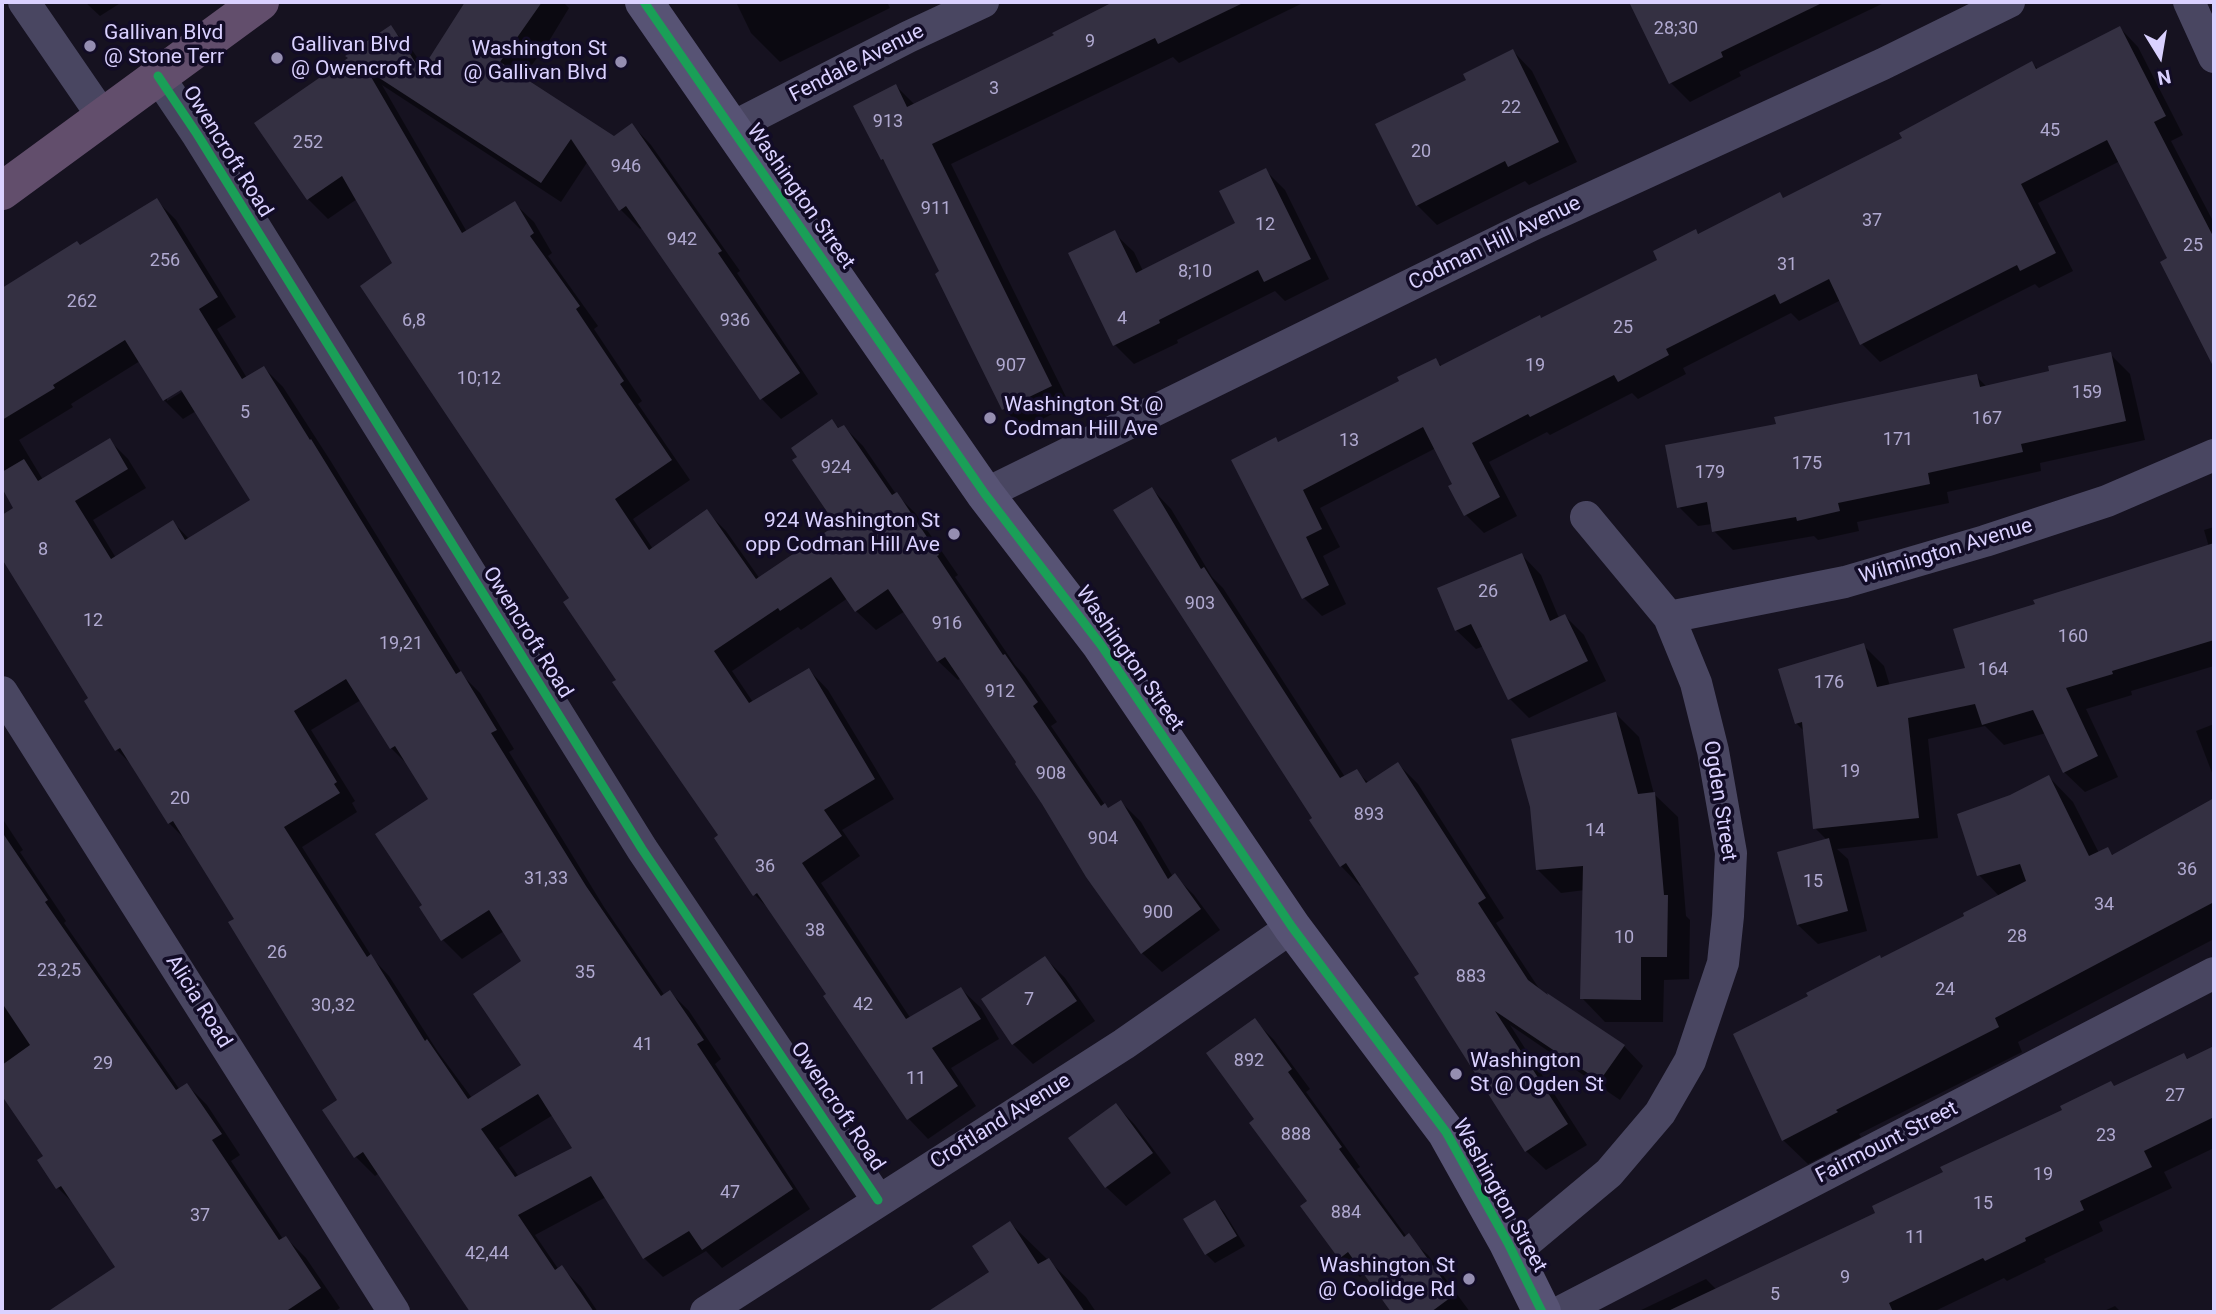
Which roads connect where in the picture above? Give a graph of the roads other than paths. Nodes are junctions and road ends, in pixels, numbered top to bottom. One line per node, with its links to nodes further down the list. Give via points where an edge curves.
1 (24, 2): 9 (street)
2 (260, 2): 8 (highway)
3 (644, 2): 10 (main road, Washington Street)
4 (983, 2): 10 (street, Fendale Avenue)
5 (2008, 2): 13 (street, Codman Hill Avenue, via 1534,224)
6 (2189, 2): 7 (street)
7 (2214, 58)
8 (158, 76): 9 (highway); 19 (street, Owencroft Road, via 642,849)
9 (103, 117): 11 (highway)
10 (731, 128): 13 (main road, Washington Street)
11 (2, 191)
12 (2214, 455): 15 (street, Wilmington Avenue, via 2108,501 1985,541 1845,582)
13 (985, 494): 17 (main road, Washington Street, via 1101,645)
14 (1586, 517): 15 (street, Ogden Street)
15 (1669, 617): 20 (street, Ogden Street, via 1696,683 1731,853 1723,963 1690,1061 1660,1113 1609,1173)
16 (2, 692): 21 (street, Alicia Road)
17 (1292, 927): 19 (street, Croftland Avenue, via 1124,1044); 20 (main road, Washington Street, via 1446,1132)
18 (2214, 973): 24 (street, Fairmount Street)
19 (878, 1200): 22 (street, Croftland Avenue)
20 (1512, 1254): 23 (main road, Washington Street)
21 (394, 1312)
22 (706, 1312)
23 (1542, 1312)
24 (1560, 1312)

